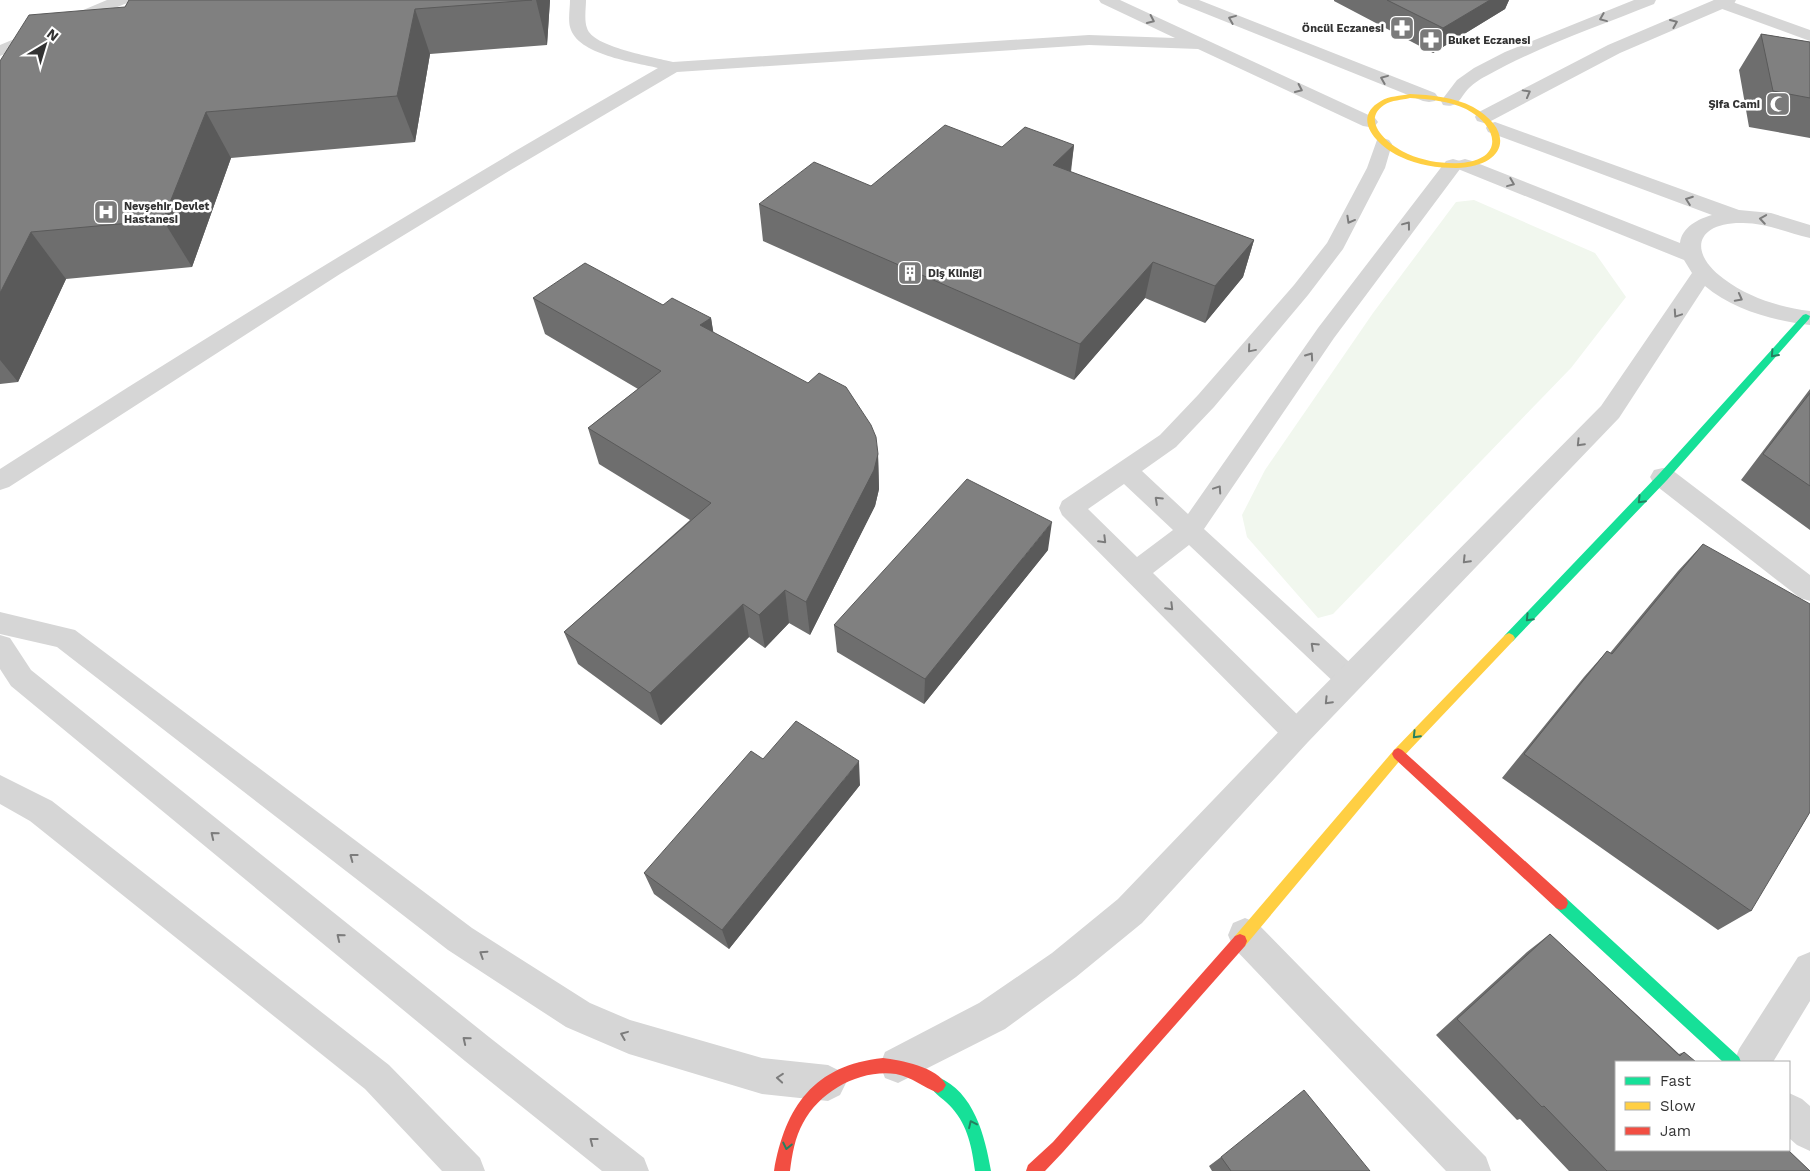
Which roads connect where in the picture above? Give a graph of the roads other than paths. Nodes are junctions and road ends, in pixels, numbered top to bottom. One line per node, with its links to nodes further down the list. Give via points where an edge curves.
1 (121, 0): 10 (lane)
2 (578, 0): 11 (lane, via 578,27 592,44)
3 (1107, 0): 7 (lane)
4 (1185, 0): 12 (lane, one-way to 4)
5 (1648, 0): 13 (street, one-way to 13, via 1511,56 1463,84)
6 (1724, 2): 8 (lane); 15 (street, one-way to 6, via 1614,49)
7 (1133, 4): 9 (lane, one-way to 9)
8 (1810, 36)
9 (1203, 44): 11 (lane, via 1080,41); 14 (lane, one-way to 14)
10 (0, 51)
11 (673, 67): 24 (lane, via 511,161 163,374)
12 (1429, 97): 13 (street); 14 (street, via 1410,96 1380,104 1372,112)
13 (1450, 101): 15 (street, via 1469,108)
14 (1369, 122): 16 (street, via 1373,133)
15 (1490, 122): 17 (street, via 1500,137 1499,147 1486,158); 18 (street, one-way to 15)
16 (1383, 144): 17 (street, via 1415,159); 22 (lane, one-way to 22, via 1369,182 1336,245 1301,290 1168,441)
17 (1459, 165): 20 (street, one-way to 20); 25 (lane, one-way to 17, via 1326,333)
18 (1735, 216): 19 (street, one-way to 18, via 1791,224); 20 (street, via 1713,220 1697,229 1690,241)
19 (1810, 232)
20 (1698, 264): 21 (street, one-way to 21, via 1722,289 1747,302); 30 (street, one-way to 30, via 1610,412)
21 (1808, 318): 23 (street, one-way to 23)
22 (1125, 470): 25 (lane, one-way to 22); 26 (lane, one-way to 26, via 1071,508)
23 (1663, 477): 27 (street); 32 (street, one-way to 32)
24 (0, 481)
25 (1190, 530): 26 (lane); 30 (lane, one-way to 25)
26 (1136, 572): 31 (lane, one-way to 31)
27 (1810, 590)
28 (0, 624): 39 (lane, one-way to 28, via 762,1076 629,1037 578,1015 460,939 65,638)
29 (0, 646): 43 (lane, one-way to 29, via 21,678)
30 (1349, 679): 31 (street, one-way to 31)
31 (1297, 733): 38 (street, via 1130,911 1064,965 992,1016)
32 (1398, 754): 34 (street); 36 (street)
33 (0, 789): 42 (lane, via 41,811 377,1077)
34 (1245, 935): 46 (street); 47 (street)
35 (1810, 969): 37 (street)
36 (1733, 1061)
37 (1753, 1061)
38 (898, 1065): 39 (street, via 850,1070); 45 (street, one-way to 38, via 973,1124 954,1095 928,1076)
39 (828, 1083): 44 (street, one-way to 44, via 804,1106 788,1137)
40 (1790, 1113): 41 (street)
41 (1810, 1132)
42 (466, 1171)
43 (631, 1171)
44 (782, 1171)
45 (984, 1171)
46 (1034, 1171)
47 (1472, 1171)

